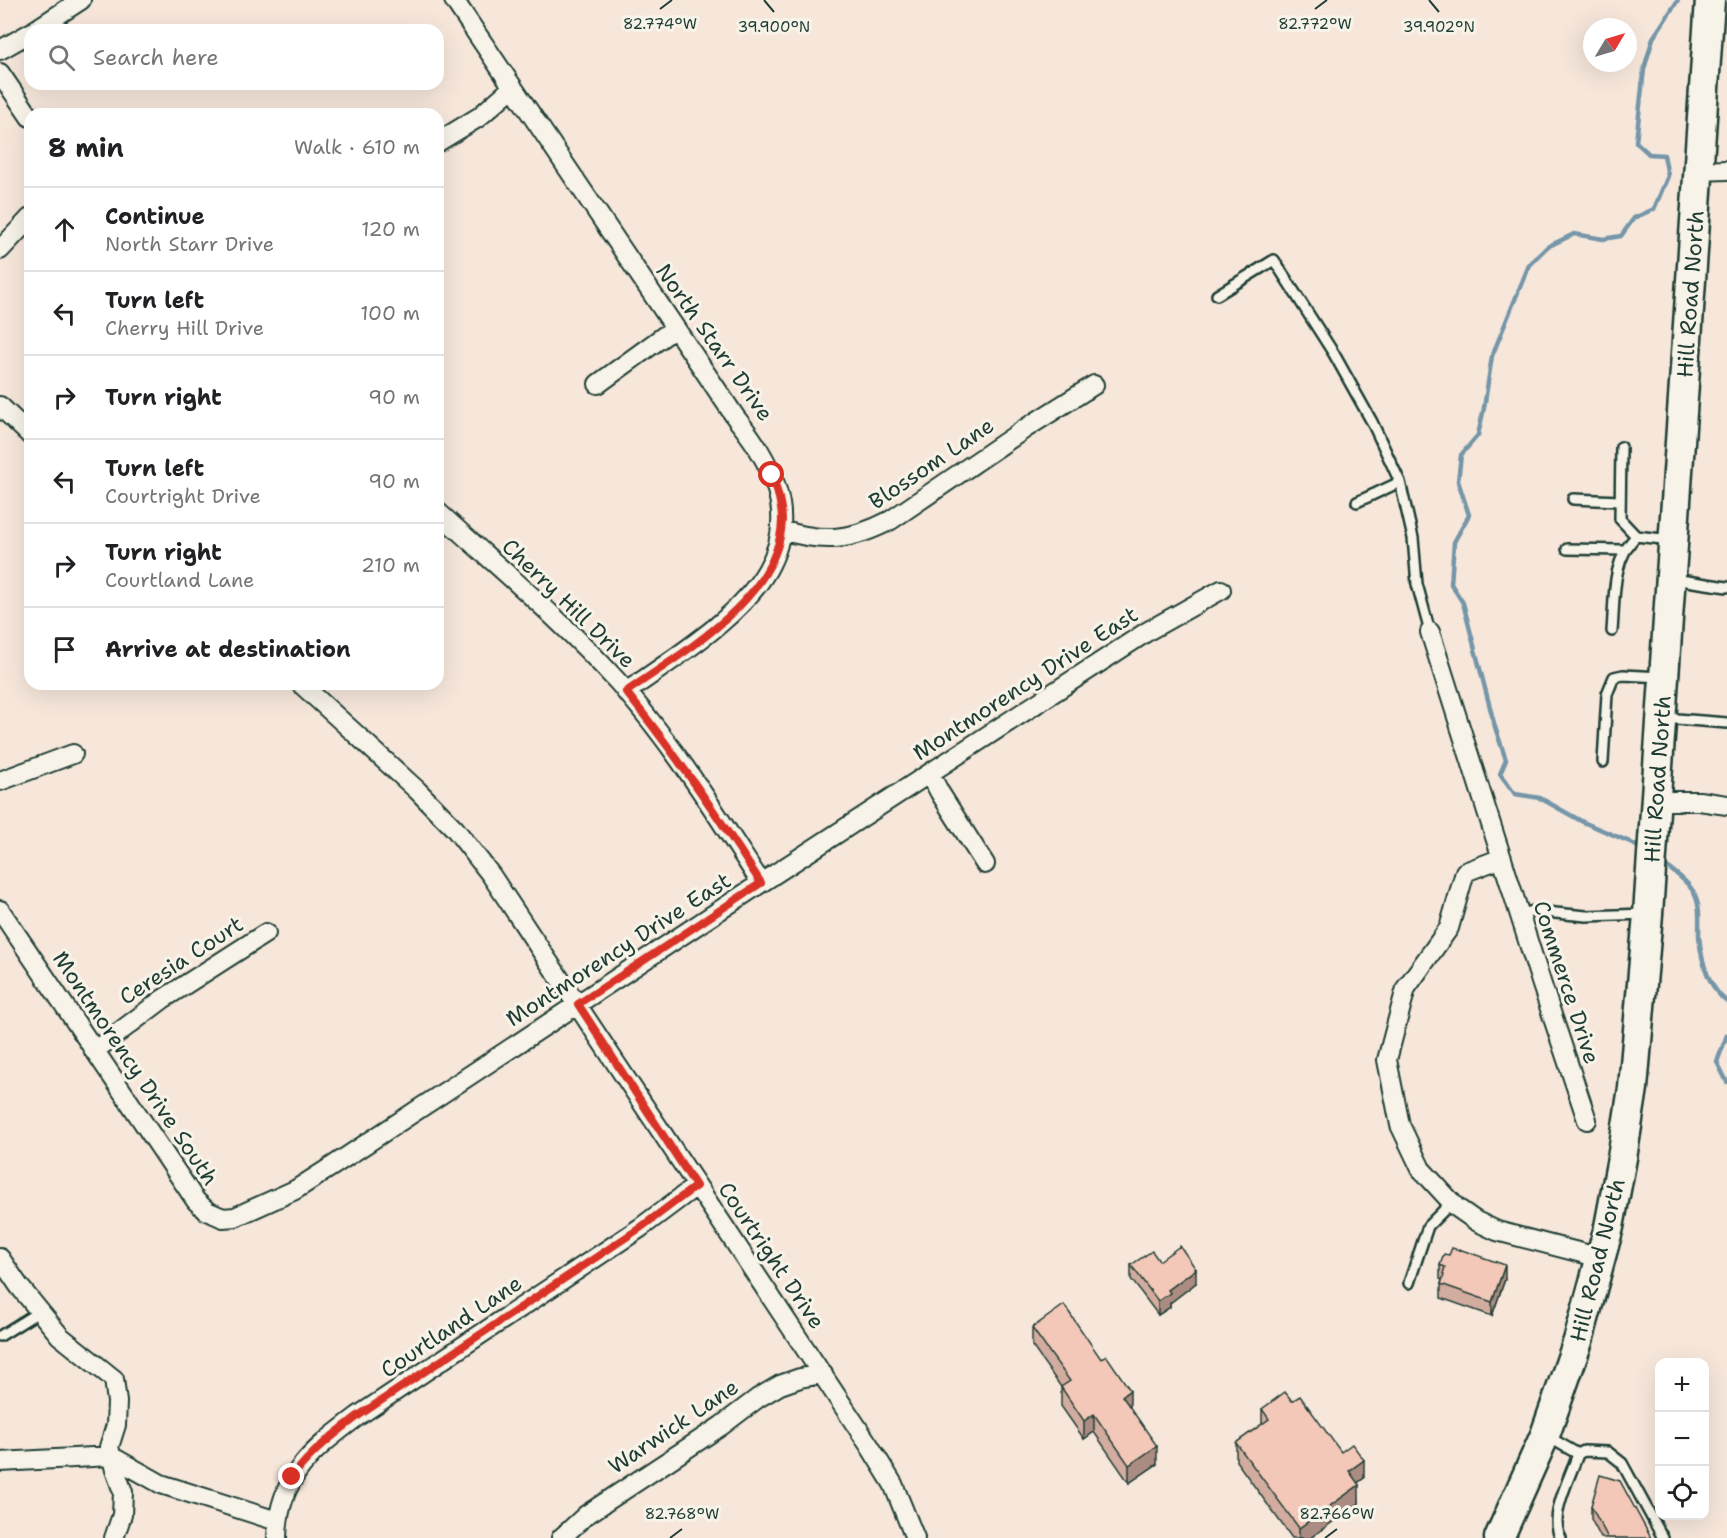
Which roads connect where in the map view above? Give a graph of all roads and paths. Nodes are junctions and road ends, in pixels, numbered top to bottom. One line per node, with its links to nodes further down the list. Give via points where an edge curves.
1 (81, 0): 4 (street)
2 (454, 0): 8 (street, North Starr Drive)
3 (1710, 0): 12 (main road, Hill Road North)
4 (44, 24)
5 (24, 36): 6 (street)
6 (0, 50)
7 (0, 73): 9 (street)
8 (513, 87): 10 (street, via 479,117); 16 (street, North Starr Drive)
9 (24, 108)
10 (444, 138)
11 (1727, 170): 12 (street)
12 (1699, 171): 29 (main road, Hill Road North)
13 (24, 224): 14 (street)
14 (0, 250)
15 (1217, 295): 22 (lane, via 1274,260 1334,354)
16 (675, 328): 17 (street); 27 (street, North Starr Drive, via 762,454 779,495)
17 (598, 384)
18 (1095, 385): 27 (street, Blossom Lane, via 870,531 825,540)
19 (0, 406): 20 (street)
20 (24, 429)
21 (1621, 447): 24 (lane)
22 (1400, 482): 25 (lane); 36 (lane, via 1413,538 1417,584)
23 (1573, 499): 24 (lane)
24 (1620, 501): 28 (lane, via 1620,519)
25 (1358, 502)
26 (444, 518): 39 (street, Cherry Hill Drive, via 581,644)
27 (781, 530): 39 (street, North Starr Drive, via 773,560 742,603 715,628)
28 (1636, 536): 29 (lane); 31 (lane)
29 (1674, 541): 32 (main road, Hill Road North)
30 (1567, 549): 31 (lane)
31 (1624, 550): 35 (lane, via 1617,566)
32 (1671, 579): 33 (lane); 37 (main road, Hill Road North)
33 (1727, 587)
34 (1221, 590): 44 (street, Montmorency Drive East, via 1148,631)
35 (1612, 631)
36 (1430, 632): 48 (street, Commerce Drive)
37 (1664, 677): 40 (main road, Hill Road North); 43 (lane, via 1614,677 1607,694)
38 (308, 690): 55 (street, Courtright Drive, via 455,829 491,875)
39 (626, 692): 50 (street, Cherry Hill Drive, via 724,825)
40 (1662, 718): 41 (lane); 46 (main road, Hill Road North)
41 (1727, 723)
42 (73, 754): 45 (street)
43 (1603, 762)
44 (930, 774): 49 (street); 50 (street, Montmorency Drive East)
45 (0, 781)
46 (1656, 801): 47 (street); 51 (main road, Hill Road North)
47 (1727, 805)
48 (1502, 858): 53 (street, Commerce Drive); 59 (street, via 1465,872 1449,928 1406,988 1387,1060 1400,1125 1421,1169)
49 (985, 864)
50 (761, 883): 55 (street, Montmorency Drive East)
51 (1649, 901): 53 (lane, via 1586,916 1535,910); 62 (main road, Hill Road North, via 1633,1088)
52 (0, 910): 56 (street, Montmorency Drive South)
53 (1519, 914): 57 (street, Commerce Drive)
54 (266, 933): 56 (street, Ceresia Court, via 163,999)
55 (578, 1004): 58 (street, Courtright Drive); 60 (street, Montmorency Drive East, via 324,1172)
56 (94, 1050): 60 (street, Montmorency Drive South, via 196,1201 223,1218)
57 (1587, 1120)
58 (696, 1186): 66 (street, Courtright Drive); 71 (street, Courtland Lane, via 322,1443 292,1477 282,1498)
59 (1452, 1202): 62 (street, via 1497,1231); 63 (lane, via 1428,1226)
60 (252, 1209)
61 (0, 1258): 64 (street)
62 (1601, 1258): 67 (main road, Hill Road North, via 1578,1341)
63 (1409, 1283)
64 (40, 1311): 65 (lane); 69 (street, via 60,1336 114,1379 117,1402)
65 (0, 1336)
66 (823, 1374): 73 (street, Warwick Lane, via 780,1385 758,1398 585,1515); 74 (street, Courtright Drive, via 893,1484)
67 (1545, 1435): 68 (lane); 75 (main road, Hill Road North)
68 (1578, 1454): 76 (lane, via 1557,1514); 77 (lane, via 1608,1452 1622,1463)
69 (111, 1456): 70 (street); 71 (street, via 161,1484); 72 (street, via 123,1492 122,1515)
70 (0, 1462)
71 (277, 1529)
72 (114, 1538)
73 (561, 1538)
74 (915, 1538)
75 (1499, 1538)
76 (1561, 1538)
77 (1663, 1538)

